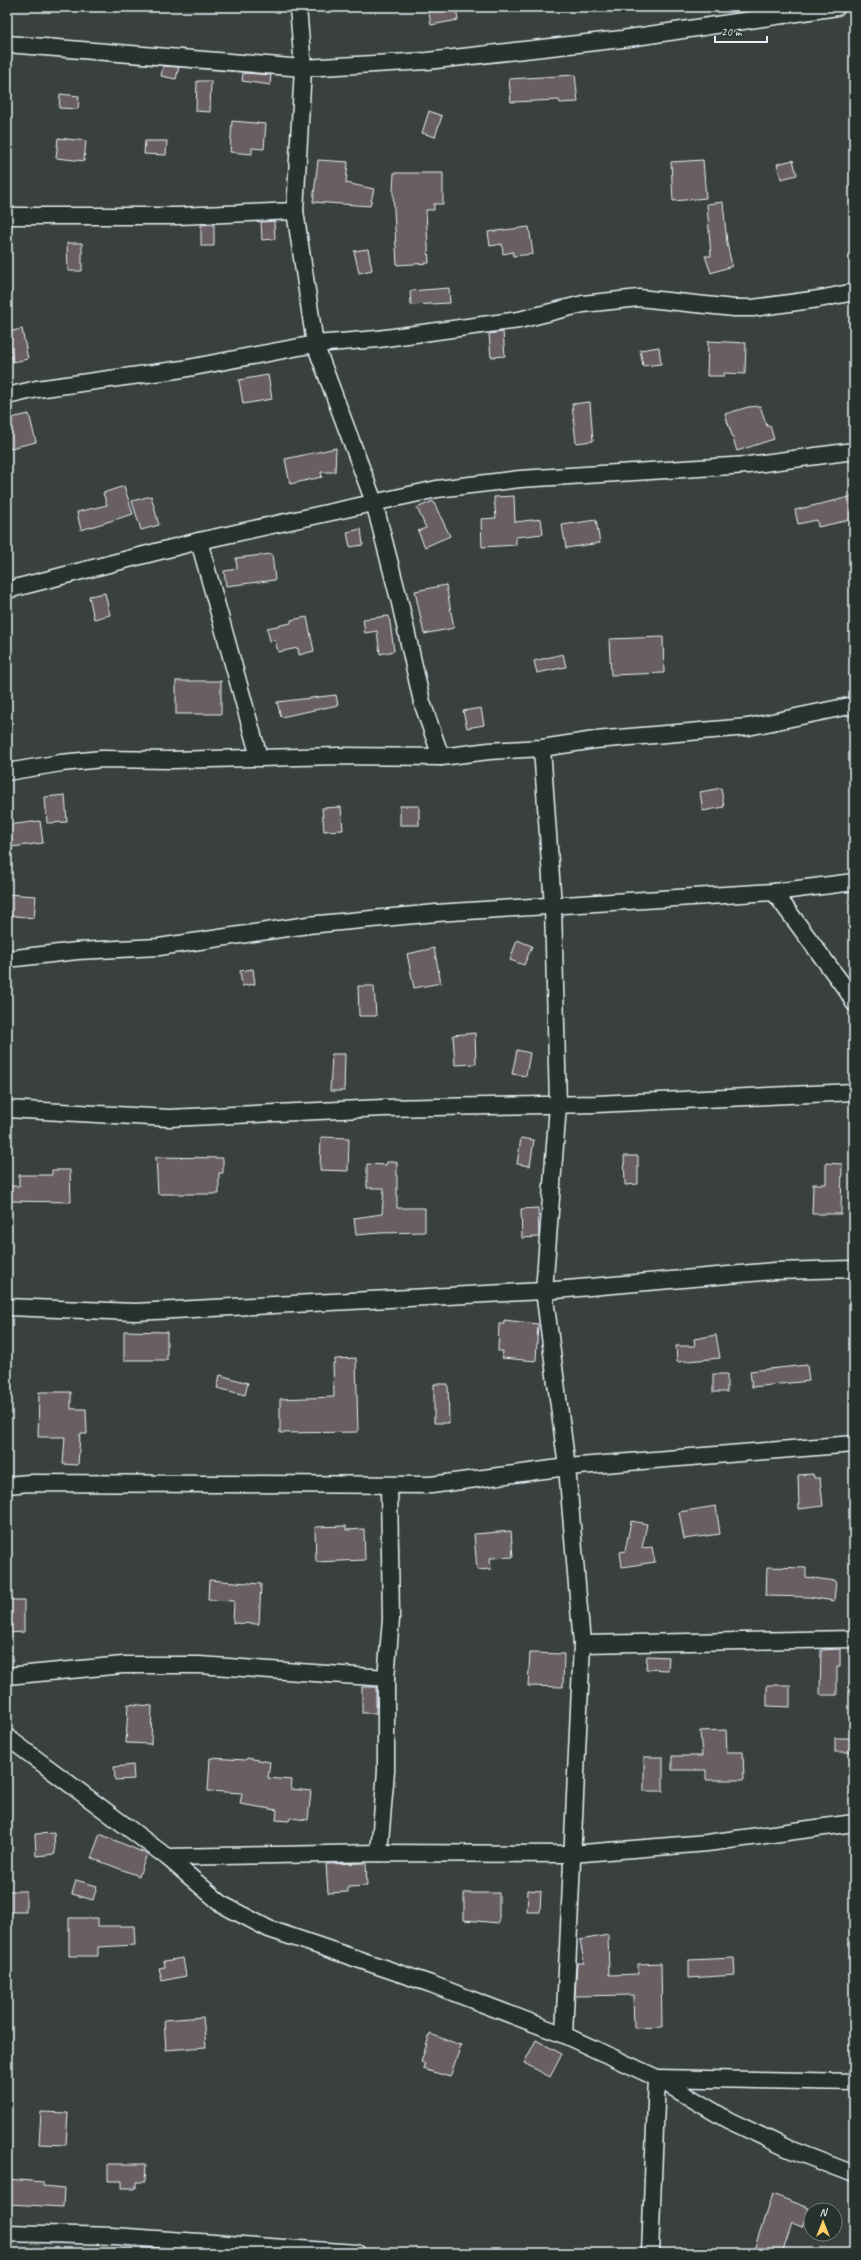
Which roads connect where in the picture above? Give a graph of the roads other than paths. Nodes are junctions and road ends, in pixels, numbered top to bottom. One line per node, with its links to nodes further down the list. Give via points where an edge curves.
1 (298, 7): 4 (street)
2 (837, 7): 4 (street, via 614,40 427,61)
3 (7, 44): 4 (street)
4 (303, 68): 5 (street)
5 (295, 211): 6 (street, via 178,216); 8 (street)
6 (7, 216)
7 (854, 292): 8 (street, via 752,308 639,298 583,304 519,320)
8 (315, 344): 9 (street, via 183,370 37,388); 11 (street)
9 (7, 396)
10 (854, 451): 11 (street, via 748,465 520,479 437,489)
11 (374, 502): 12 (street); 17 (street, via 422,702)
12 (199, 541): 13 (street); 16 (street)
13 (7, 590)
14 (854, 705): 15 (street, via 748,727 595,740)
15 (542, 748): 17 (street); 21 (street)
16 (259, 757): 17 (street); 18 (street, via 102,759)
17 (441, 757)
18 (7, 772)
19 (854, 882): 20 (street)
20 (774, 892): 21 (street); 23 (street)
21 (553, 906): 22 (street, via 436,913 308,925 159,947 77,951); 25 (street)
22 (7, 959)
23 (854, 1003)
24 (854, 1092): 25 (street)
25 (558, 1105): 26 (street, via 383,1108 169,1118); 28 (street)
26 (7, 1109)
27 (854, 1268): 28 (street, via 774,1271)
28 (544, 1291): 29 (street, via 135,1312); 31 (street)
29 (7, 1307)
30 (854, 1444): 31 (street)
31 (567, 1467): 33 (street, via 430,1485); 35 (street)
32 (7, 1485): 33 (street, via 37,1483)
33 (389, 1486): 37 (street, via 391,1619)
34 (854, 1639): 35 (street)
35 (582, 1644): 41 (street)
36 (7, 1676): 37 (street, via 123,1665 198,1665)
37 (386, 1678): 40 (street, via 386,1771)
38 (7, 1737): 42 (street)
39 (854, 1823): 41 (street, via 707,1843)
40 (380, 1853): 41 (street); 42 (street)
41 (571, 1854): 43 (street)
42 (167, 1857): 43 (street, via 223,1905 269,1929 431,1984)
43 (564, 2035): 44 (street)
44 (657, 2078): 45 (street); 46 (street, via 728,2120 789,2149); 49 (street)
45 (854, 2082)
46 (854, 2174)
47 (7, 2233): 48 (street, via 113,2236)
48 (356, 2253)
49 (650, 2253)

